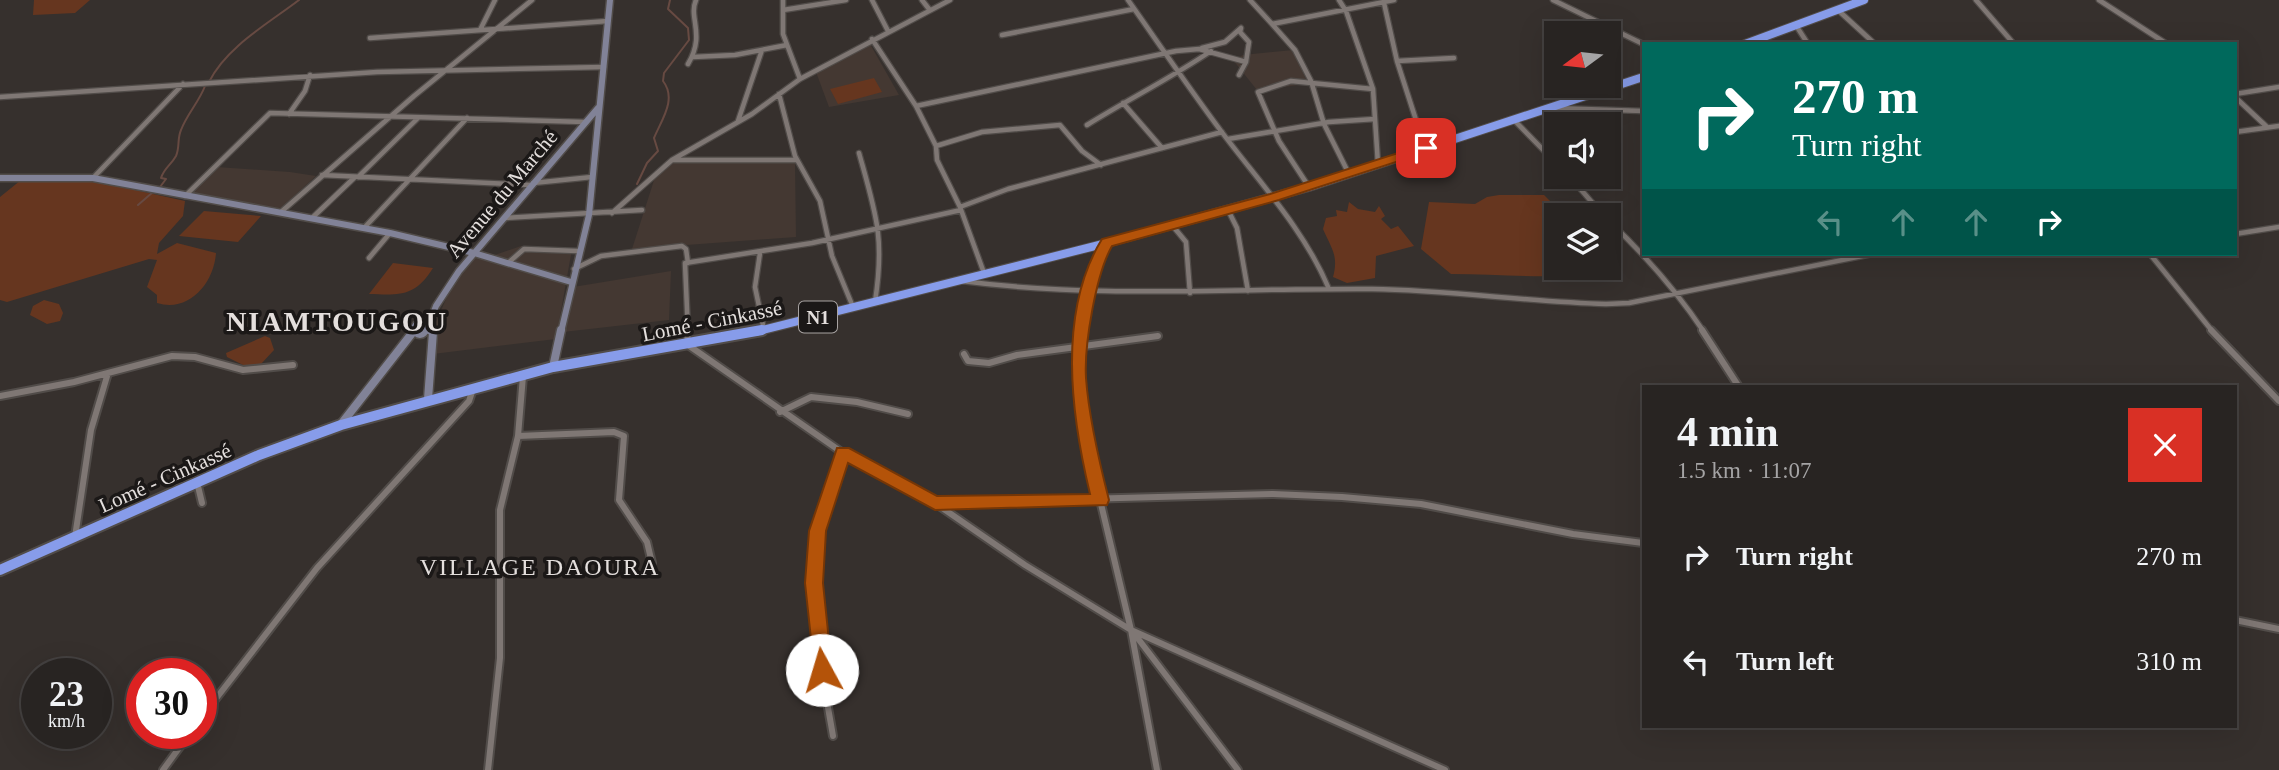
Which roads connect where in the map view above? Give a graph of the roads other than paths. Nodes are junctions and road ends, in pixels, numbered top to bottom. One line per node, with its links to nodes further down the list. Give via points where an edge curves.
1 (495, 0): 27 (street)
2 (532, 0): 28 (street)
3 (610, 0): 24 (main road)
4 (696, 0): 44 (street, via 693,7 699,40)
5 (783, 0): 21 (street)
6 (846, 0): 21 (street)
7 (872, 0): 29 (street)
8 (922, 0): 19 (street)
9 (950, 0): 19 (street)
10 (1128, 0): 20 (street)
11 (1250, 0): 25 (street)
12 (1339, 0): 22 (street)
13 (1394, 0): 18 (street)
14 (1553, 0): 38 (street)
15 (1864, 0): 23 (highway)
16 (1976, 0): 36 (street)
17 (2099, 0): 37 (street)
18 (1384, 3): 22 (street); 46 (street)
19 (929, 9): 29 (street)
20 (1135, 9): 30 (street); 43 (street)
21 (783, 10): 39 (street)
22 (1346, 11): 25 (street); 59 (street)
23 (1839, 11): 26 (highway); 35 (street)
24 (608, 21): 28 (street); 49 (main road)
25 (1272, 24): 56 (street, via 1295,50)
26 (1797, 27): 33 (highway); 34 (street)
27 (480, 30): 28 (street); 31 (street)
28 (497, 30): 50 (street)
29 (888, 31): 32 (street)
30 (1002, 35)
31 (370, 37)
32 (872, 39): 55 (street); 65 (street)
33 (1751, 42)
34 (1807, 42)
35 (1873, 42)
36 (2012, 42)
37 (2164, 42)
38 (1642, 44)
39 (787, 45): 41 (street); 55 (street)
40 (1199, 49): 42 (street); 43 (street); 47 (street, via 1217,46 1241,28 1249,41)
41 (762, 50): 44 (street); 75 (street)
42 (1211, 51): 47 (street); 51 (street)
43 (1167, 52): 51 (street); 65 (street)
44 (693, 57): 48 (street)
45 (1454, 58): 46 (street)
46 (1397, 61): 87 (street)
47 (1246, 62): 53 (street)
48 (688, 64)
49 (604, 67): 50 (street); 66 (main road)
50 (448, 68): 52 (street); 70 (street)
51 (1180, 71): 64 (street); 82 (street)
52 (310, 75): 57 (street); 69 (street)
53 (1239, 75)
54 (1642, 78): 67 (highway, Lomé - Cinkassé / N1)
55 (800, 79): 60 (street)
56 (1311, 81): 59 (street); 77 (street); 81 (street, via 1291,80 1258,92)
57 (183, 84): 62 (street); 98 (street)
58 (2279, 87): 61 (street)
59 (1373, 89): 73 (street)
60 (779, 94): 75 (street); 91 (street)
61 (2237, 96)
62 (0, 97)
63 (2237, 98): 80 (street)
64 (1123, 103): 78 (street); 86 (street)
65 (916, 106): 85 (street)
66 (598, 107): 76 (main road, Avenue du Marché); 97 (main road)
67 (1549, 108): 68 (street); 74 (highway, Lomé - Cinkassé / N1)
68 (1642, 111)
69 (289, 114): 70 (street); 104 (street, via 270,113)
70 (389, 117): 71 (street); 95 (street)
71 (418, 117): 72 (street); 96 (street)
72 (467, 118): 76 (street); 100 (street)
73 (1375, 119): 77 (street); 92 (street)
74 (1513, 119): 87 (highway, Lomé - Cinkassé / N1); 88 (street)
75 (738, 121): 90 (street)
76 (585, 122): 101 (main road, Avenue du Marché)
77 (1324, 124): 81 (street); 94 (street)
78 (1087, 125)
79 (2279, 126): 80 (street)
80 (2267, 127): 83 (street)
81 (1276, 130): 84 (street); 102 (street)
82 (1222, 132): 84 (street); 86 (street)
83 (2237, 132)
84 (1228, 139): 105 (street)
85 (936, 146): 93 (street, via 982,132 1060,125); 107 (street, via 937,160)
86 (1163, 148): 93 (street)
87 (1426, 148): 92 (highway, Lomé - Cinkassé / N1)
88 (1544, 151)
89 (859, 153): 118 (street)
90 (672, 160): 91 (street); 111 (street)
91 (797, 160): 122 (street, via 820,201)
92 (1378, 164): 94 (highway, Lomé - Cinkassé / N1)
93 (1101, 165): 107 (street, via 1008,189)
94 (1349, 174): 102 (highway, Lomé - Cinkassé / N1)
95 (322, 175): 96 (street); 110 (street)
96 (356, 177): 100 (street); 113 (street)
97 (593, 177): 101 (street); 112 (main road)
98 (93, 178): 99 (main road); 104 (main road)
99 (1, 179)
100 (410, 180): 101 (street); 117 (street)
101 (533, 184): 114 (main road, Avenue du Marché)
102 (1309, 187): 105 (highway, Lomé - Cinkassé / N1)
103 (1580, 189): 106 (street)
104 (185, 196): 110 (main road)
105 (1275, 197): 109 (highway, Lomé - Cinkassé / N1); 138 (street)
106 (1593, 203)
107 (960, 208): 118 (street, via 945,216); 135 (street)
108 (642, 210): 111 (street)
109 (1228, 210): 115 (highway, Lomé - Cinkassé / N1); 139 (street, via 1237,229)
110 (281, 212): 113 (main road)
111 (612, 213): 112 (street)
112 (589, 215): 114 (street); 124 (main road)
113 (312, 218): 117 (main road)
114 (505, 218): 125 (main road, Avenue du Marché)
115 (1172, 225): 123 (highway, Lomé - Cinkassé / N1); 141 (street, via 1186,242)
116 (2279, 227): 121 (street)
117 (364, 228): 120 (main road)
118 (880, 229): 122 (street); 143 (street)
119 (1621, 232): 127 (street)
120 (390, 233): 125 (main road); 131 (street)
121 (2237, 234)
122 (829, 238): 126 (street); 145 (street)
123 (1107, 243): 135 (highway, Lomé - Cinkassé / N1); 140 (street, via 1096,261)
124 (578, 251): 133 (street, via 528,247); 134 (main road)
125 (474, 253): 133 (main road); 144 (main road, Avenue du Marché)
126 (760, 253): 132 (street); 148 (street, via 755,287)
127 (1642, 253)
128 (1644, 256): 142 (street)
129 (1862, 256): 142 (street)
130 (2152, 256): 162 (street, via 2207,326)
131 (369, 258)
132 (688, 262): 134 (street, via 682,246 601,256); 151 (street)
133 (508, 263): 137 (main road)
134 (574, 270): 137 (main road)
135 (984, 273): 136 (highway, Lomé - Cinkassé / N1)
136 (957, 281): 140 (street); 143 (highway, Lomé - Cinkassé / N1)
137 (571, 282): 155 (main road)
138 (1329, 289): 139 (street); 142 (street, via 1447,291 1602,305)
139 (1248, 290): 141 (street)
140 (1088, 291): 141 (street); 152 (street)
141 (1190, 293)
142 (1675, 294): 158 (street)
143 (875, 302): 145 (highway, Lomé - Cinkassé / N1)
144 (436, 306): 146 (main road, Avenue du Marché); 147 (main road, Avenue du Marché)
145 (853, 307): 148 (highway, Lomé - Cinkassé / N1)
146 (418, 325): 147 (main road); 149 (main road, Avenue du Marché)
147 (428, 328): 149 (main road, via 420,334); 161 (main road, via 433,332)
148 (764, 330): 151 (highway, Lomé - Cinkassé / N1)
149 (412, 332): 165 (main road)
150 (1158, 336): 152 (street)
151 (688, 345): 155 (highway, Lomé - Cinkassé / N1); 163 (street)
152 (1079, 347): 153 (street, via 979,364 968,361); 169 (street, via 1078,376)
153 (964, 354)
154 (293, 365): 156 (street, via 243,370 172,356)
155 (553, 367): 157 (highway, Lomé - Cinkassé / N1)
156 (108, 373): 160 (street); 172 (street, via 91,430)
157 (523, 373): 159 (highway, Lomé - Cinkassé / N1); 166 (street)
158 (1738, 385)
159 (474, 387): 161 (highway, Lomé - Cinkassé / N1); 179 (street, via 469,401 317,568)
160 (0, 396)
161 (428, 399): 165 (highway, Lomé - Cinkassé / N1)
162 (2279, 401)
163 (780, 412): 164 (street, via 811,397); 167 (street)
164 (908, 414)
165 (341, 425): 168 (highway, Lomé - Cinkassé / N1)
166 (518, 436): 174 (street, via 614,432 624,436 619,500 647,542); 183 (street, via 500,510 500,658)
167 (843, 453): 171 (street); 180 (street, via 819,518 814,583)
168 (197, 482): 170 (street); 172 (highway, Lomé - Cinkassé / N1)
169 (1101, 500): 171 (street); 173 (street, via 1273,494 1342,497 1421,504); 178 (street)
170 (202, 503)
171 (935, 503): 178 (street)
172 (75, 537): 175 (highway, Lomé - Cinkassé / N1)
173 (1642, 543)
174 (652, 563)
175 (0, 570)
176 (2237, 620): 177 (street)
177 (2279, 629)
178 (1131, 630): 184 (street); 185 (street); 186 (street)
179 (217, 697)
180 (833, 736)
181 (178, 749): 182 (street)
182 (163, 770)
183 (488, 770)
184 (1157, 770)
185 (1238, 770)
186 (1445, 770)

